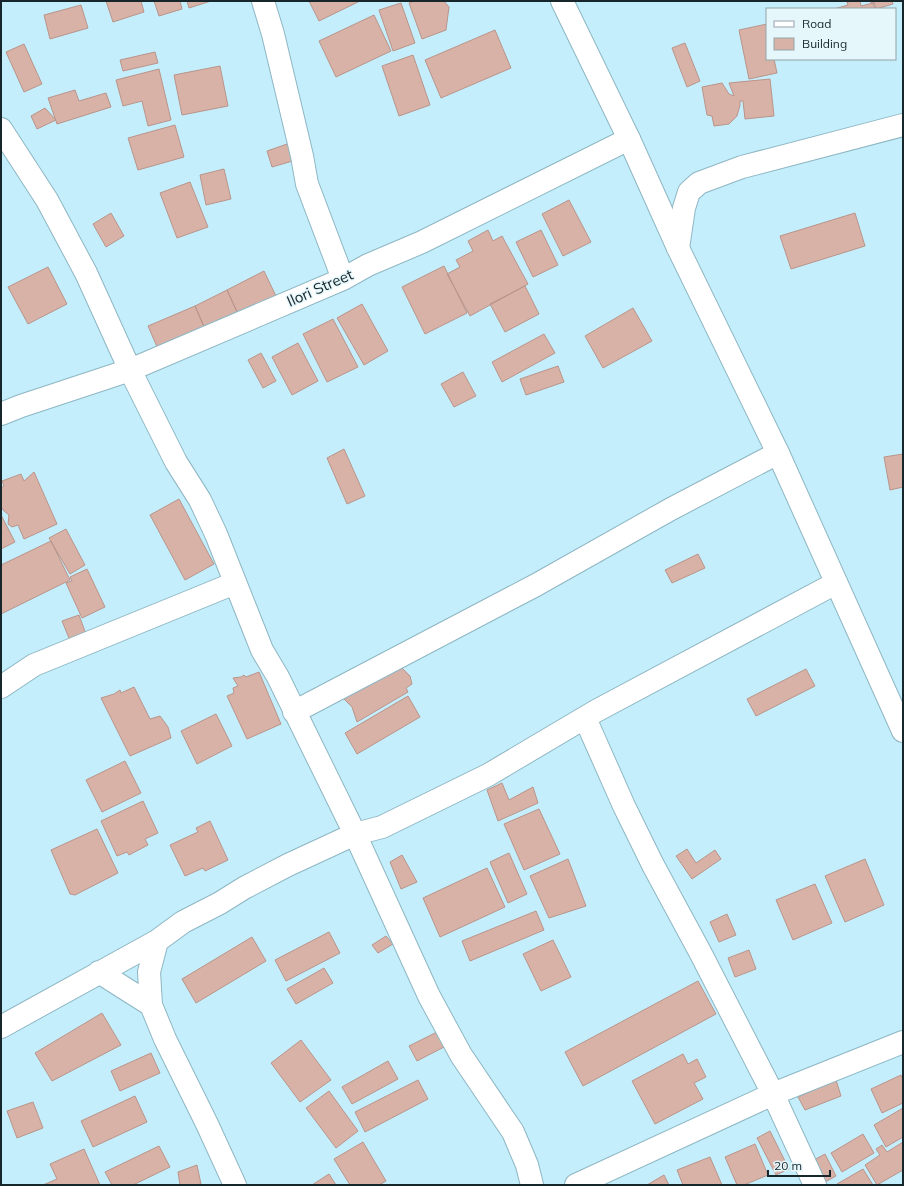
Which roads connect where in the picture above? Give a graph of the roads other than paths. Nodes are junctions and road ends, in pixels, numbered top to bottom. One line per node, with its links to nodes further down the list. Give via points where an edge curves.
1 (264, 1): 7 (street, via 307,184)
2 (562, 1): 5 (street)
3 (903, 125): 6 (street, via 742,167 699,183 689,192)
4 (1, 129): 8 (street, via 47,200 86,273)
5 (630, 139): 6 (street); 7 (street, Ilori Street)
6 (678, 248): 10 (street)
7 (343, 279): 8 (street, Ilori Street)
8 (130, 370): 9 (street, Ilori Street); 11 (street, via 176,462 200,500)
9 (1, 414)
10 (778, 453): 12 (street); 14 (street, via 671,509 536,585)
11 (236, 583): 13 (street, via 34,665); 14 (street, via 262,650)
12 (836, 583): 15 (street); 16 (street)
13 (1, 687)
14 (294, 712): 17 (street)
15 (585, 718): 17 (street, via 488,775 382,827); 23 (street, via 624,806)
16 (903, 731)
17 (355, 834): 18 (street, via 244,888 220,904 183,922); 25 (street, via 448,1032 513,1132 527,1165)
18 (157, 941): 19 (street); 20 (street, via 149,972)
19 (99, 972): 20 (street); 21 (street)
20 (151, 1005): 24 (street)
21 (1, 1027)
22 (903, 1042): 23 (street)
23 (773, 1094): 26 (street); 27 (street)
24 (235, 1185)
25 (532, 1185)
26 (576, 1185)
27 (815, 1185)

